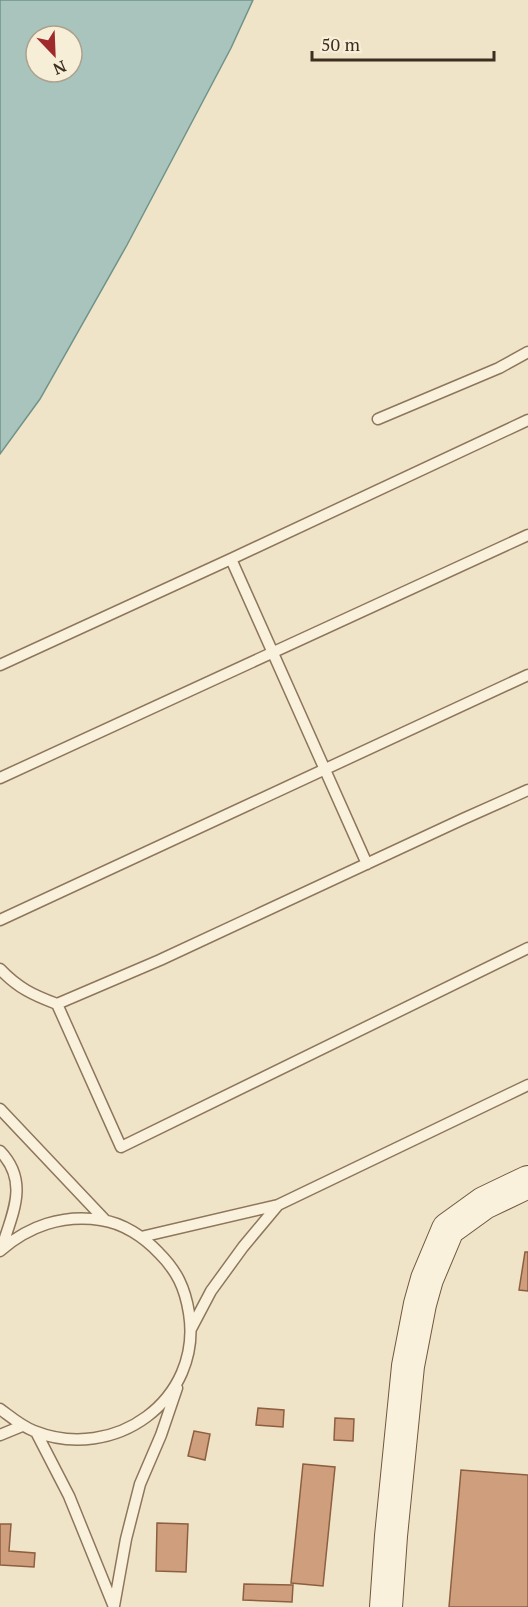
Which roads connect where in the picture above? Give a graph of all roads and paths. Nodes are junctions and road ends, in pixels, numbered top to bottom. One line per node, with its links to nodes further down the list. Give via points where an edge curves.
1 (528, 352): 2 (lane)
2 (378, 419)
3 (528, 420): 5 (lane)
4 (528, 536): 6 (lane)
5 (231, 559): 6 (lane); 7 (lane)
6 (272, 654): 9 (lane); 10 (lane)
7 (0, 665)
8 (528, 675): 9 (lane)
9 (325, 769): 12 (lane); 13 (lane)
10 (0, 778)
11 (528, 790): 12 (lane)
12 (367, 864): 16 (lane)
13 (0, 920)
14 (528, 948): 16 (lane, via 121,1147)
15 (0, 969): 16 (lane, via 30,994)
16 (57, 1004)
17 (528, 1085): 21 (lane)
18 (0, 1109): 22 (lane)
19 (0, 1151): 24 (lane, via 14,1168 17,1182)
20 (528, 1182): 32 (main road, via 484,1203 448,1229 427,1279 408,1366)
21 (278, 1205): 23 (lane); 25 (lane, via 211,1291)
22 (105, 1220): 23 (lane); 24 (lane, via 57,1220 27,1231)
23 (141, 1237): 25 (lane, via 171,1266 186,1296)
24 (1, 1250)
25 (191, 1329): 26 (lane)
26 (182, 1374): 29 (lane, via 163,1403 120,1433 69,1440); 31 (lane, via 141,1484)
27 (0, 1408): 28 (lane)
28 (22, 1426): 29 (lane); 30 (lane)
29 (36, 1432): 31 (lane, via 69,1496)
30 (0, 1435)
31 (114, 1607)
32 (386, 1607)

